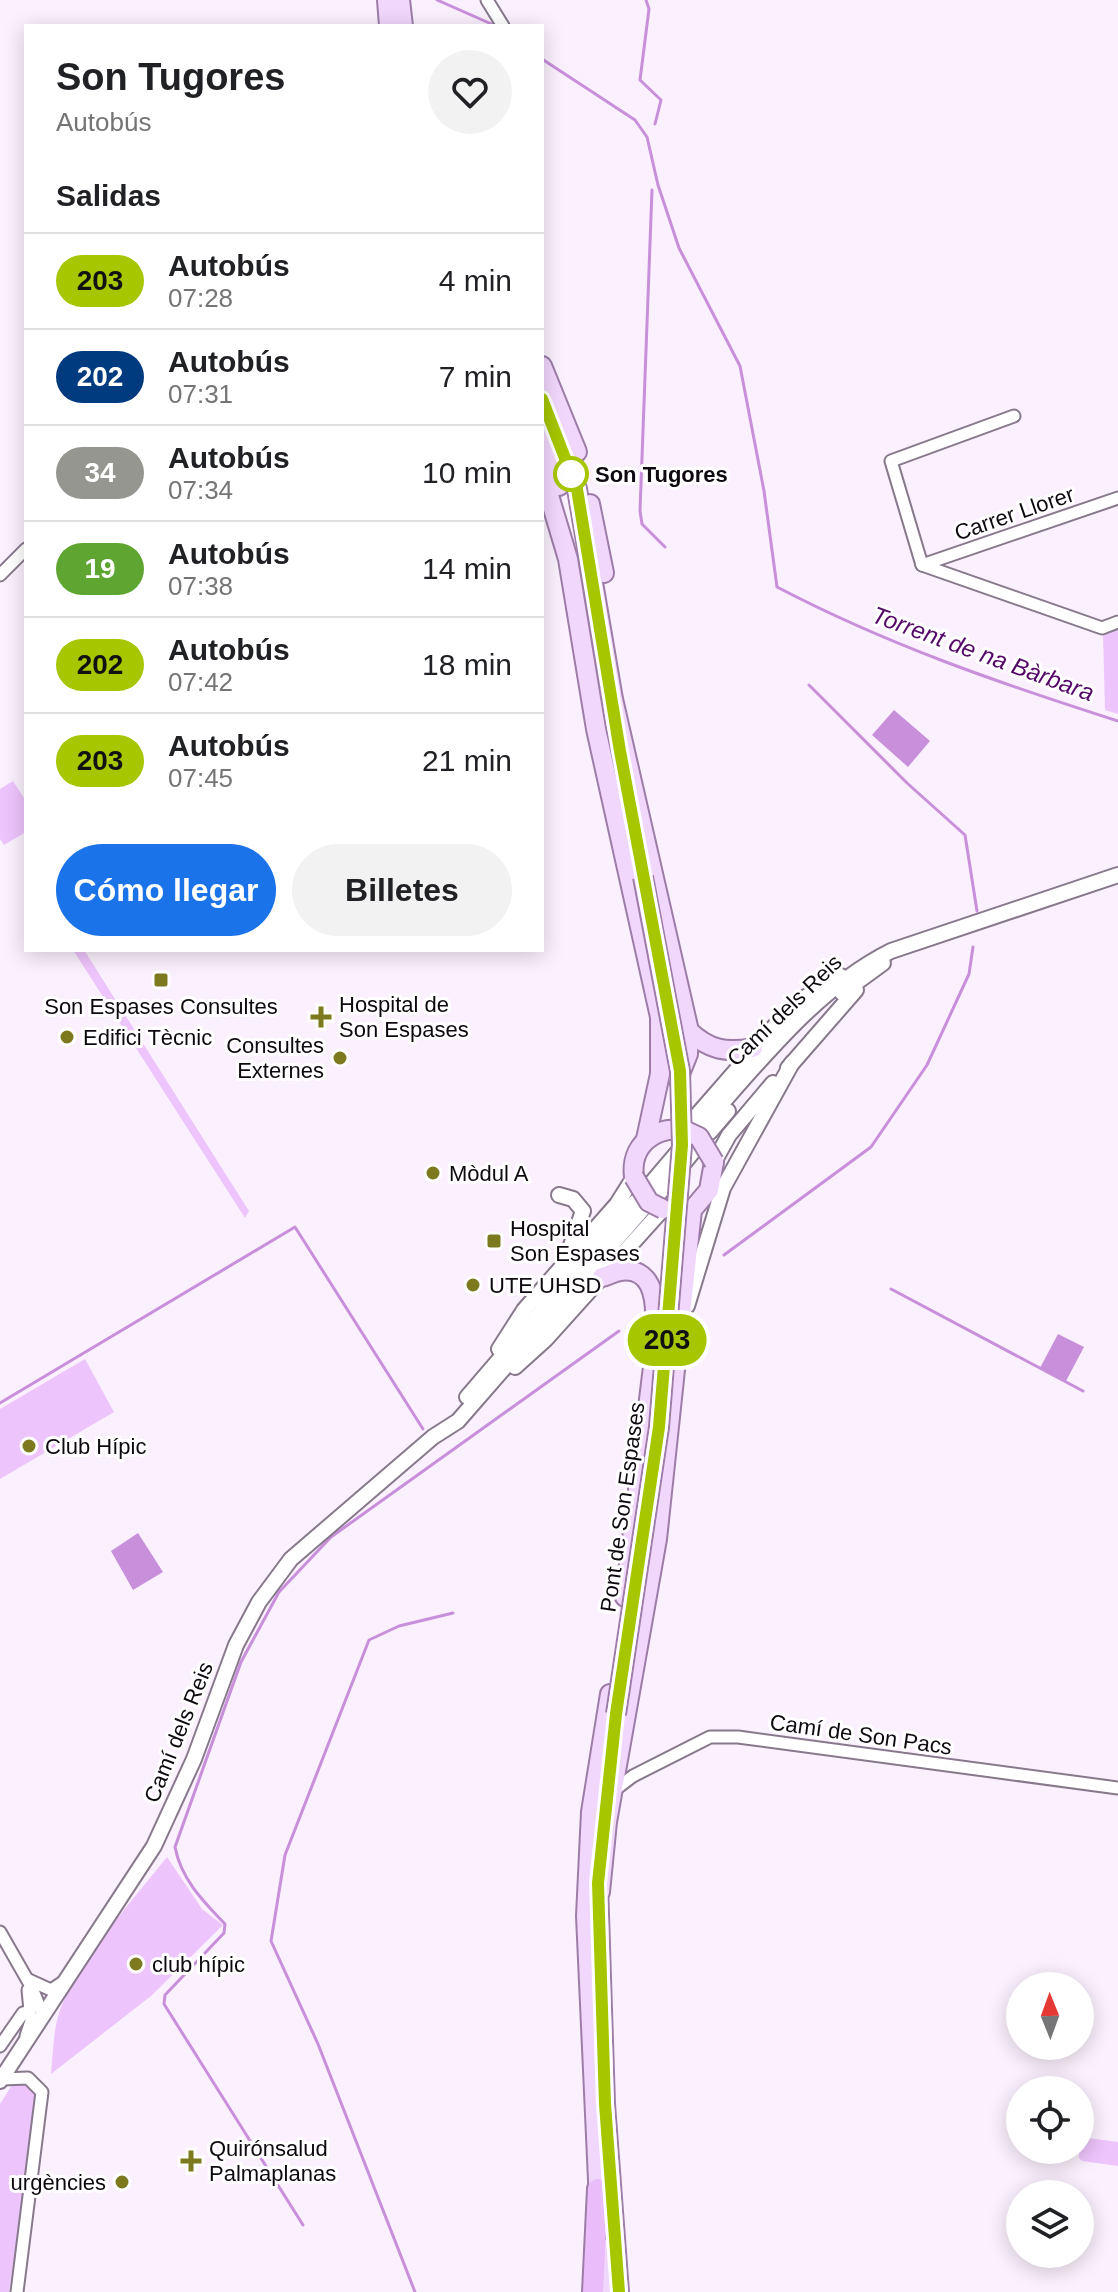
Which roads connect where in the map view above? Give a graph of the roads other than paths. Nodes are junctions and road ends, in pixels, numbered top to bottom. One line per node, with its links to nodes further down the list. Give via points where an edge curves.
1 (387, 0): 4 (main road)
2 (400, 0): 4 (main road)
3 (489, 5): 5 (street)
4 (399, 24)
5 (502, 24)
6 (544, 371): 17 (main road, via 575,447 597,532)
7 (544, 404): 16 (main road, via 577,489 607,669)
8 (1014, 416): 13 (street, via 891,461)
9 (544, 440): 16 (main road, via 572,534)
10 (544, 479): 18 (main road, via 568,559 596,729)
11 (1118, 498): 13 (street, Carrer Llorer)
12 (24, 551): 14 (street)
13 (922, 565): 15 (street, via 1102,628)
14 (0, 575)
15 (1118, 622)
16 (606, 702): 17 (main road); 18 (main road); 38 (main road, Pont de Son Espases, bridge, via 680,1071 682,1145 659,1427)
17 (625, 746): 23 (main road)
18 (623, 847): 27 (main road, via 660,1017 660,1074)
19 (1118, 875): 20 (street, Camí dels Reis)
20 (911, 945): 21 (street, Camí dels Reis); 22 (street, Camí dels Reis)
21 (878, 966): 25 (street); 26 (street, Camí dels Reis, via 828,1003)
22 (856, 968): 24 (street, via 794,1004); 26 (street, Camí dels Reis)
23 (689, 1031): 24 (main road, via 713,1049); 26 (main road, via 688,1054 672,1103)
24 (753, 1048): 26 (street)
25 (792, 1063): 28 (street, via 748,1111); 35 (street, via 723,1188)
26 (693, 1134): 27 (main road, via 656,1132); 28 (main road, bridge); 30 (street, Camí dels Reis)
27 (646, 1139): 30 (main road, via 634,1158)
28 (714, 1162): 31 (main road, via 709,1190)
29 (559, 1195): 33 (street, via 573,1199 583,1211)
30 (654, 1196): 31 (main road); 33 (street, via 617,1204); 34 (street); 36 (main road)
31 (697, 1203): 35 (main road, via 692,1210)
32 (639, 1206): 37 (street, Camí dels Reis)
33 (559, 1269): 37 (street, via 524,1310)
34 (602, 1277): 36 (main road, via 633,1270 653,1288); 37 (street, via 546,1339)
35 (681, 1321): 40 (main road, via 657,1539)
36 (656, 1351): 41 (main road)
37 (488, 1380): 45 (street, Camí dels Reis, via 458,1421 291,1559 259,1602 236,1645 174,1807)
38 (616, 1714): 41 (main road); 42 (main road)
39 (1118, 1788): 40 (street, Camí de Son Pacs, via 710,1737)
40 (612, 1792): 42 (main road)
41 (590, 1842): 49 (main road, via 586,1916)
42 (600, 1892): 53 (main road, via 605,2104)
43 (0, 1932): 44 (street)
44 (25, 1978): 45 (street, via 51,1990); 46 (street)
45 (67, 1979): 46 (street, Camí dels Reis)
46 (36, 2013): 47 (street, via 23,2013); 48 (street, Camí dels Reis, via 23,2047)
47 (0, 2046)
48 (1, 2080): 50 (street, Camí dels Reis, via 28,2078 42,2092)
49 (598, 2189): 51 (highway); 52 (main road)
50 (17, 2292)
51 (593, 2292)
52 (606, 2292)
53 (619, 2292)

